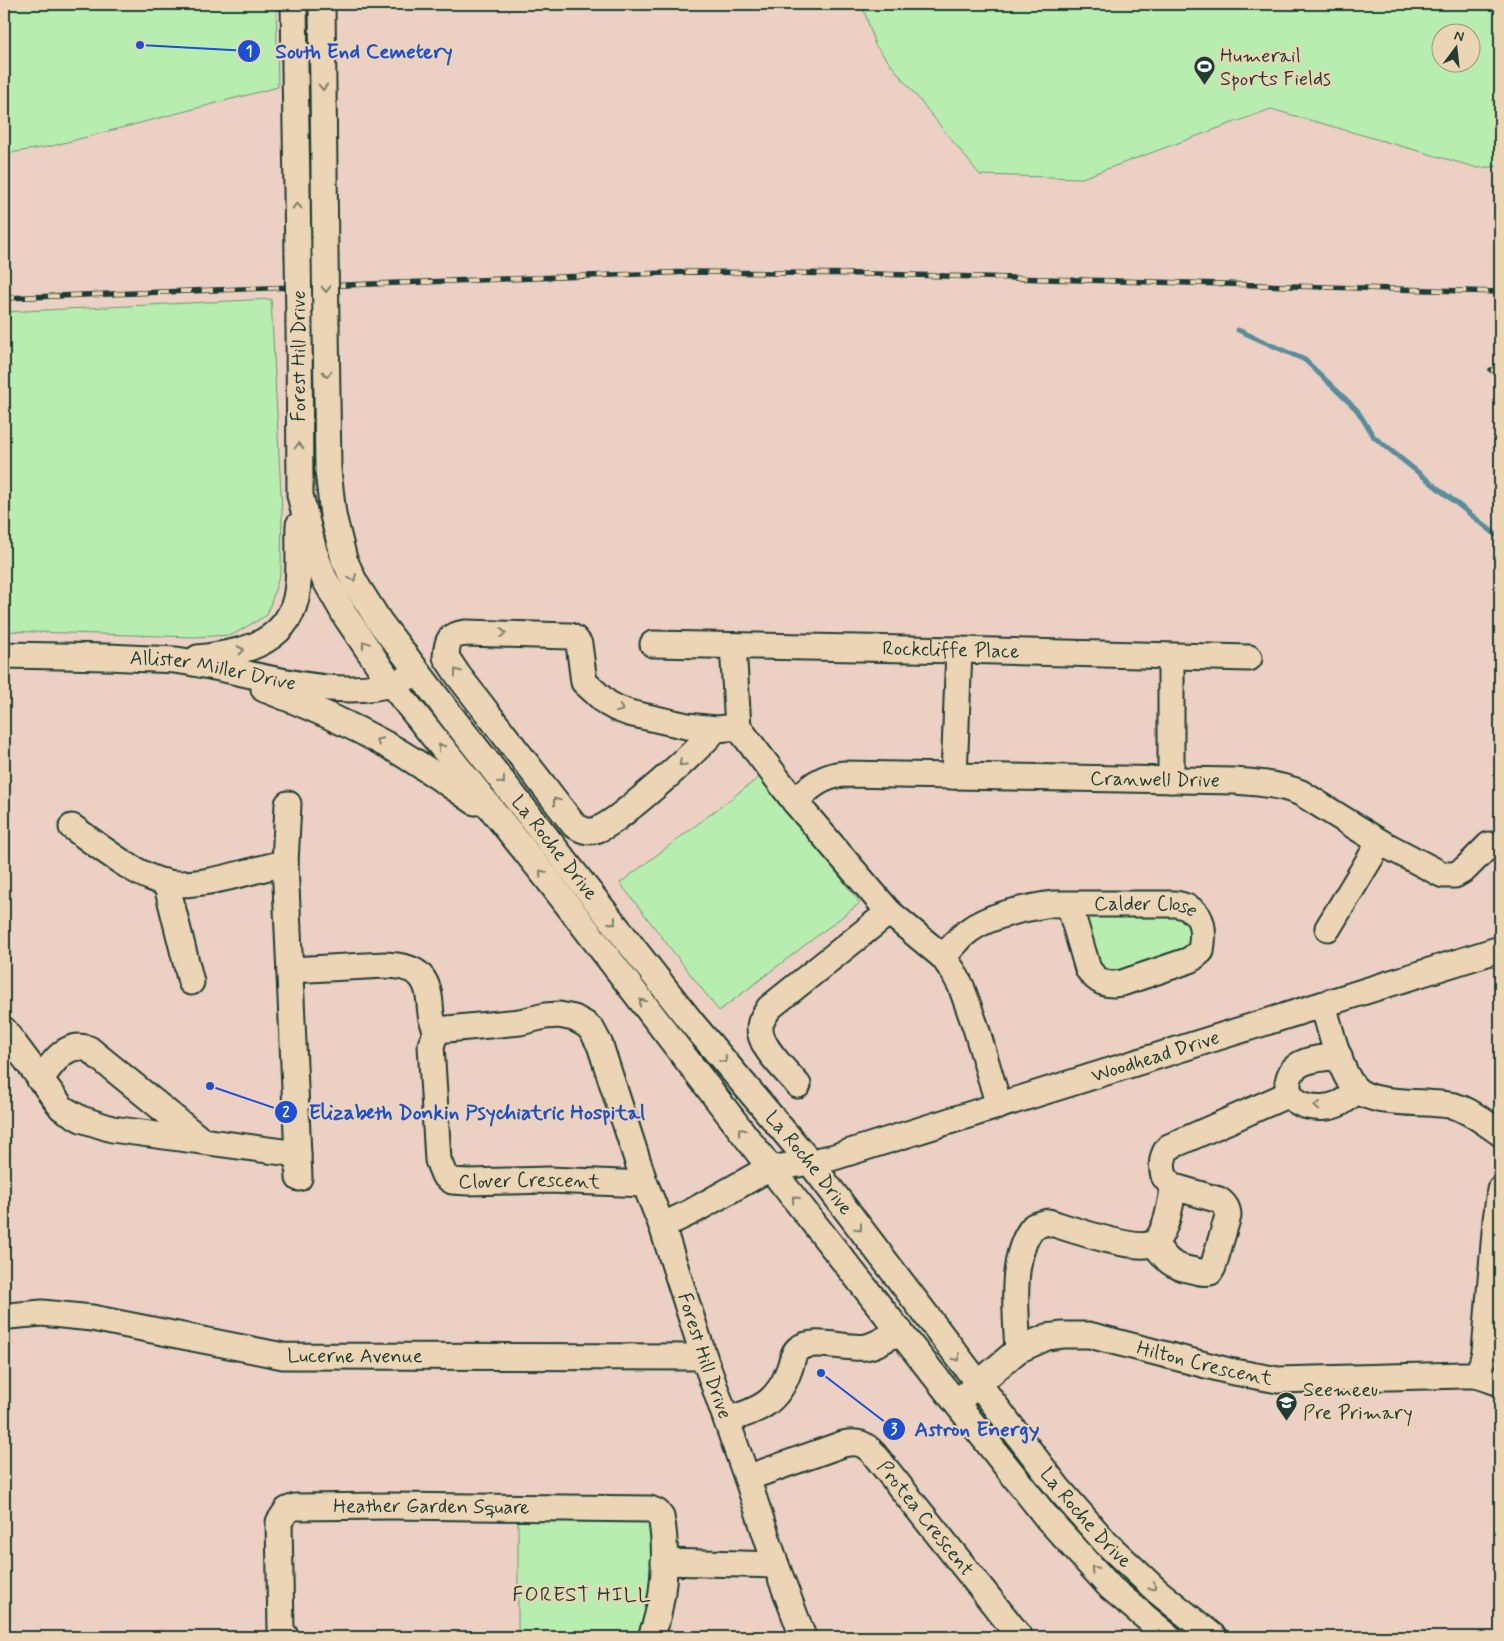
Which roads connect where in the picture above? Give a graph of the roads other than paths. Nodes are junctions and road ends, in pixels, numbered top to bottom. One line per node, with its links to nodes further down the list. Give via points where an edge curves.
1 (294, 4): 3 (street, Forest Hill Drive, one-way to 1, bridge)
2 (322, 4): 11 (street, Forest Hill Drive, one-way to 11, bridge, via 330,496 336,532 355,584)
3 (300, 495): 10 (street, one-way to 3, via 252,648 284,624 297,592); 12 (street, Forest Hill Drive, one-way to 3, via 324,578)
4 (653, 644): 5 (street, Rockcliffe Place)
5 (733, 646): 6 (street, Rockcliffe Place); 13 (street)
6 (959, 650): 8 (street, Rockcliffe Place); 14 (street)
7 (4, 655): 10 (street, Allister Miller Drive)
8 (1171, 656): 9 (street, Rockcliffe Place); 15 (street)
9 (1249, 658)
10 (180, 661): 12 (street, Allister Miller Drive, via 333,688); 18 (street, one-way to 10, via 360,730 298,702)
11 (418, 673): 12 (street, Allister Miller Drive); 42 (street, La Roche Drive, one-way to 42, via 692,1023)
12 (392, 685): 18 (street, La Roche Drive, one-way to 12)
13 (727, 728): 13 (street, one-way to 13, via 696,750 616,819 595,830 581,829 458,675 446,657 448,642 456,634 466,633 570,636 579,644 584,682 606,703 629,713 671,723); 16 (street)
14 (954, 776): 15 (street, Cranwell Drive); 16 (street, Cranwell Drive, via 833,775 809,787)
15 (1171, 780): 20 (street, Cranwell Drive, via 1254,782 1288,788)
16 (795, 802): 25 (street)
17 (288, 804): 22 (street)
18 (494, 814): 43 (street, La Roche Drive, one-way to 18)
19 (72, 827): 23 (street, via 140,873)
20 (1380, 842): 21 (street, Cranwell Drive, via 1443,875 1455,875 1465,869); 26 (street)
21 (1489, 845)
22 (285, 862): 23 (street, via 211,880); 29 (street)
23 (166, 882): 30 (street)
24 (1069, 904): 24 (street, Calder Close, via 1088,969 1104,984 1113,985 1139,978 1190,960 1201,951 1202,922 1184,905); 28 (street, Calder Close, via 1033,907 979,924)
25 (889, 912): 28 (street); 36 (street, via 770,1008 761,1021 761,1039 765,1047)
26 (1328, 928)
27 (1500, 949): 31 (street, Woodhead Drive)
28 (943, 957): 39 (street, via 961,986)
29 (290, 970): 33 (street, Clover Crescent, via 398,965 414,970 423,978 429,992 431,1022); 41 (street, via 298,1166)
30 (191, 982)
31 (1323, 1005): 34 (street); 39 (street, Woodhead Drive)
32 (4, 1030): 35 (street)
33 (437, 1030): 44 (street, via 560,1015 585,1024 600,1045); 44 (street, Clover Crescent, via 431,1045 438,1160 444,1176 452,1181 468,1182 549,1180)
34 (1339, 1056): 37 (street); 38 (street, via 1306,1062 1295,1068 1290,1073)
35 (40, 1080): 41 (street, via 62,1108 81,1118 112,1129); 41 (street, via 56,1058 83,1046)
36 (798, 1085)
37 (1356, 1090): 38 (street, one-way to 38, via 1346,1100 1323,1107 1297,1102); 40 (street, via 1373,1098 1457,1107)
38 (1289, 1094): 45 (street, via 1169,1147 1162,1166)
39 (999, 1106): 42 (street, Woodhead Drive, via 832,1158)
40 (1500, 1133)
41 (201, 1140)
42 (809, 1161): 43 (street); 55 (street, La Roche Drive, one-way to 55)
43 (771, 1169): 47 (street); 50 (street, La Roche Drive, one-way to 43)
44 (645, 1184): 47 (street)
45 (1171, 1186): 48 (street, via 1167,1220); 48 (street, via 1219,1200 1228,1210 1213,1267 1205,1273 1178,1267 1165,1258)
46 (1500, 1190): 53 (street, via 1485,1350)
47 (662, 1226): 52 (street, Forest Hill Drive)
48 (1154, 1243): 51 (street, via 1132,1245 1048,1222 1034,1226 1024,1240 1018,1269 1015,1304)
49 (9, 1316): 52 (street, Lucerne Avenue, via 42,1313 92,1318 283,1356)
50 (900, 1331): 56 (street, La Roche Drive); 57 (street, via 864,1348 822,1344 802,1347 794,1355 776,1395 749,1413)
51 (1018, 1350): 53 (street, Hilton Crescent, via 1047,1337 1089,1336 1278,1380); 55 (street, Hilton Crescent)
52 (704, 1357): 57 (street, Forest Hill Drive)
53 (1476, 1376): 54 (street, Hilton Crescent)
54 (1500, 1383)
55 (978, 1385): 56 (street, Hilton Crescent); 66 (street, La Roche Drive, one-way to 66, via 1058,1488 1106,1543 1157,1591)
56 (956, 1402): 65 (street, La Roche Drive, one-way to 56, via 1111,1588 1048,1519)
57 (727, 1420): 58 (street, Forest Hill Drive)
58 (747, 1478): 60 (street, Forest Hill Drive); 64 (street, Protea Crescent, via 844,1444 863,1444)
59 (664, 1562): 60 (street); 61 (street, Heather Garden Square, via 661,1517 650,1509 295,1507 288,1510 279,1522 281,1630); 62 (street, Heather Garden Square, via 658,1614)
60 (776, 1565): 63 (street, Forest Hill Drive)
61 (286, 1637)
62 (650, 1637)
63 (803, 1637)
64 (1020, 1637)
65 (1169, 1637)
66 (1214, 1637)

